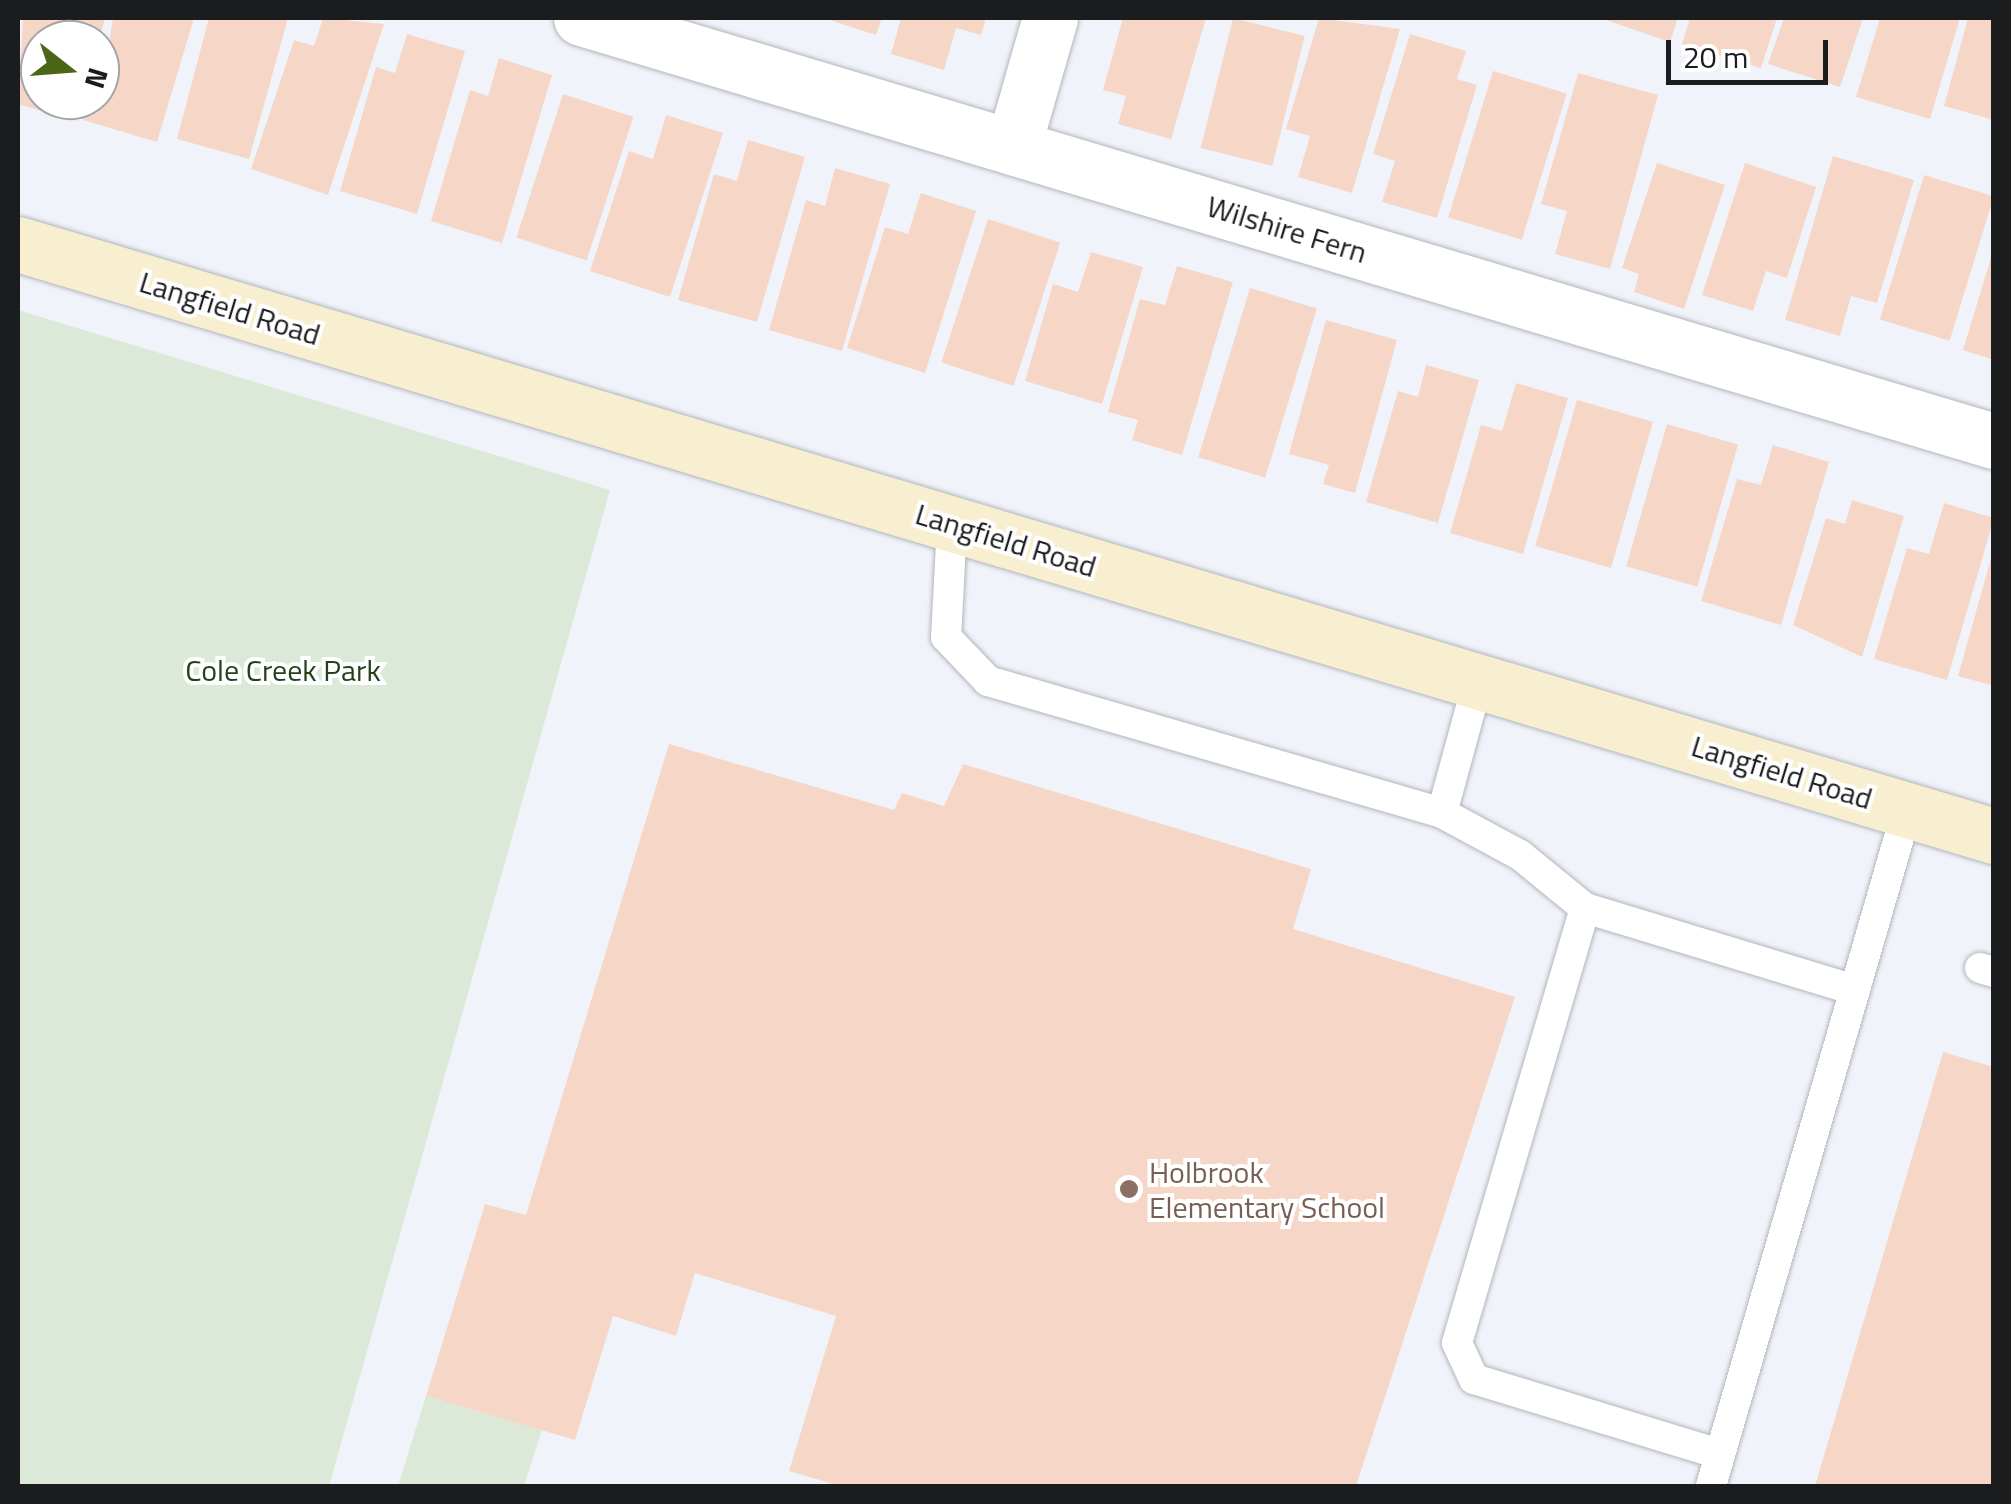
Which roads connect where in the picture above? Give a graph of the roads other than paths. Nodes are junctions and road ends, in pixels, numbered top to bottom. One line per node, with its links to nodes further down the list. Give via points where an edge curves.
1 (581, 18): 3 (street, Wilshire Fern)
2 (1050, 18): 3 (street)
3 (1013, 147): 5 (street, Wilshire Fern)
4 (18, 244): 6 (street, Langfield Road)
5 (1994, 440)
6 (952, 524): 7 (street, Langfield Road); 9 (lane, via 946,637 988,681)
7 (1478, 681): 8 (street, Langfield Road); 9 (lane)
8 (1907, 810): 10 (street, Langfield Road); 12 (lane)
9 (1442, 813): 11 (lane, via 1520,856)
10 (1994, 836)
11 (1585, 908): 12 (lane); 13 (lane, via 1458,1342 1474,1379)
12 (1855, 990): 13 (lane)
13 (1720, 1454): 14 (lane)
14 (1711, 1486)

